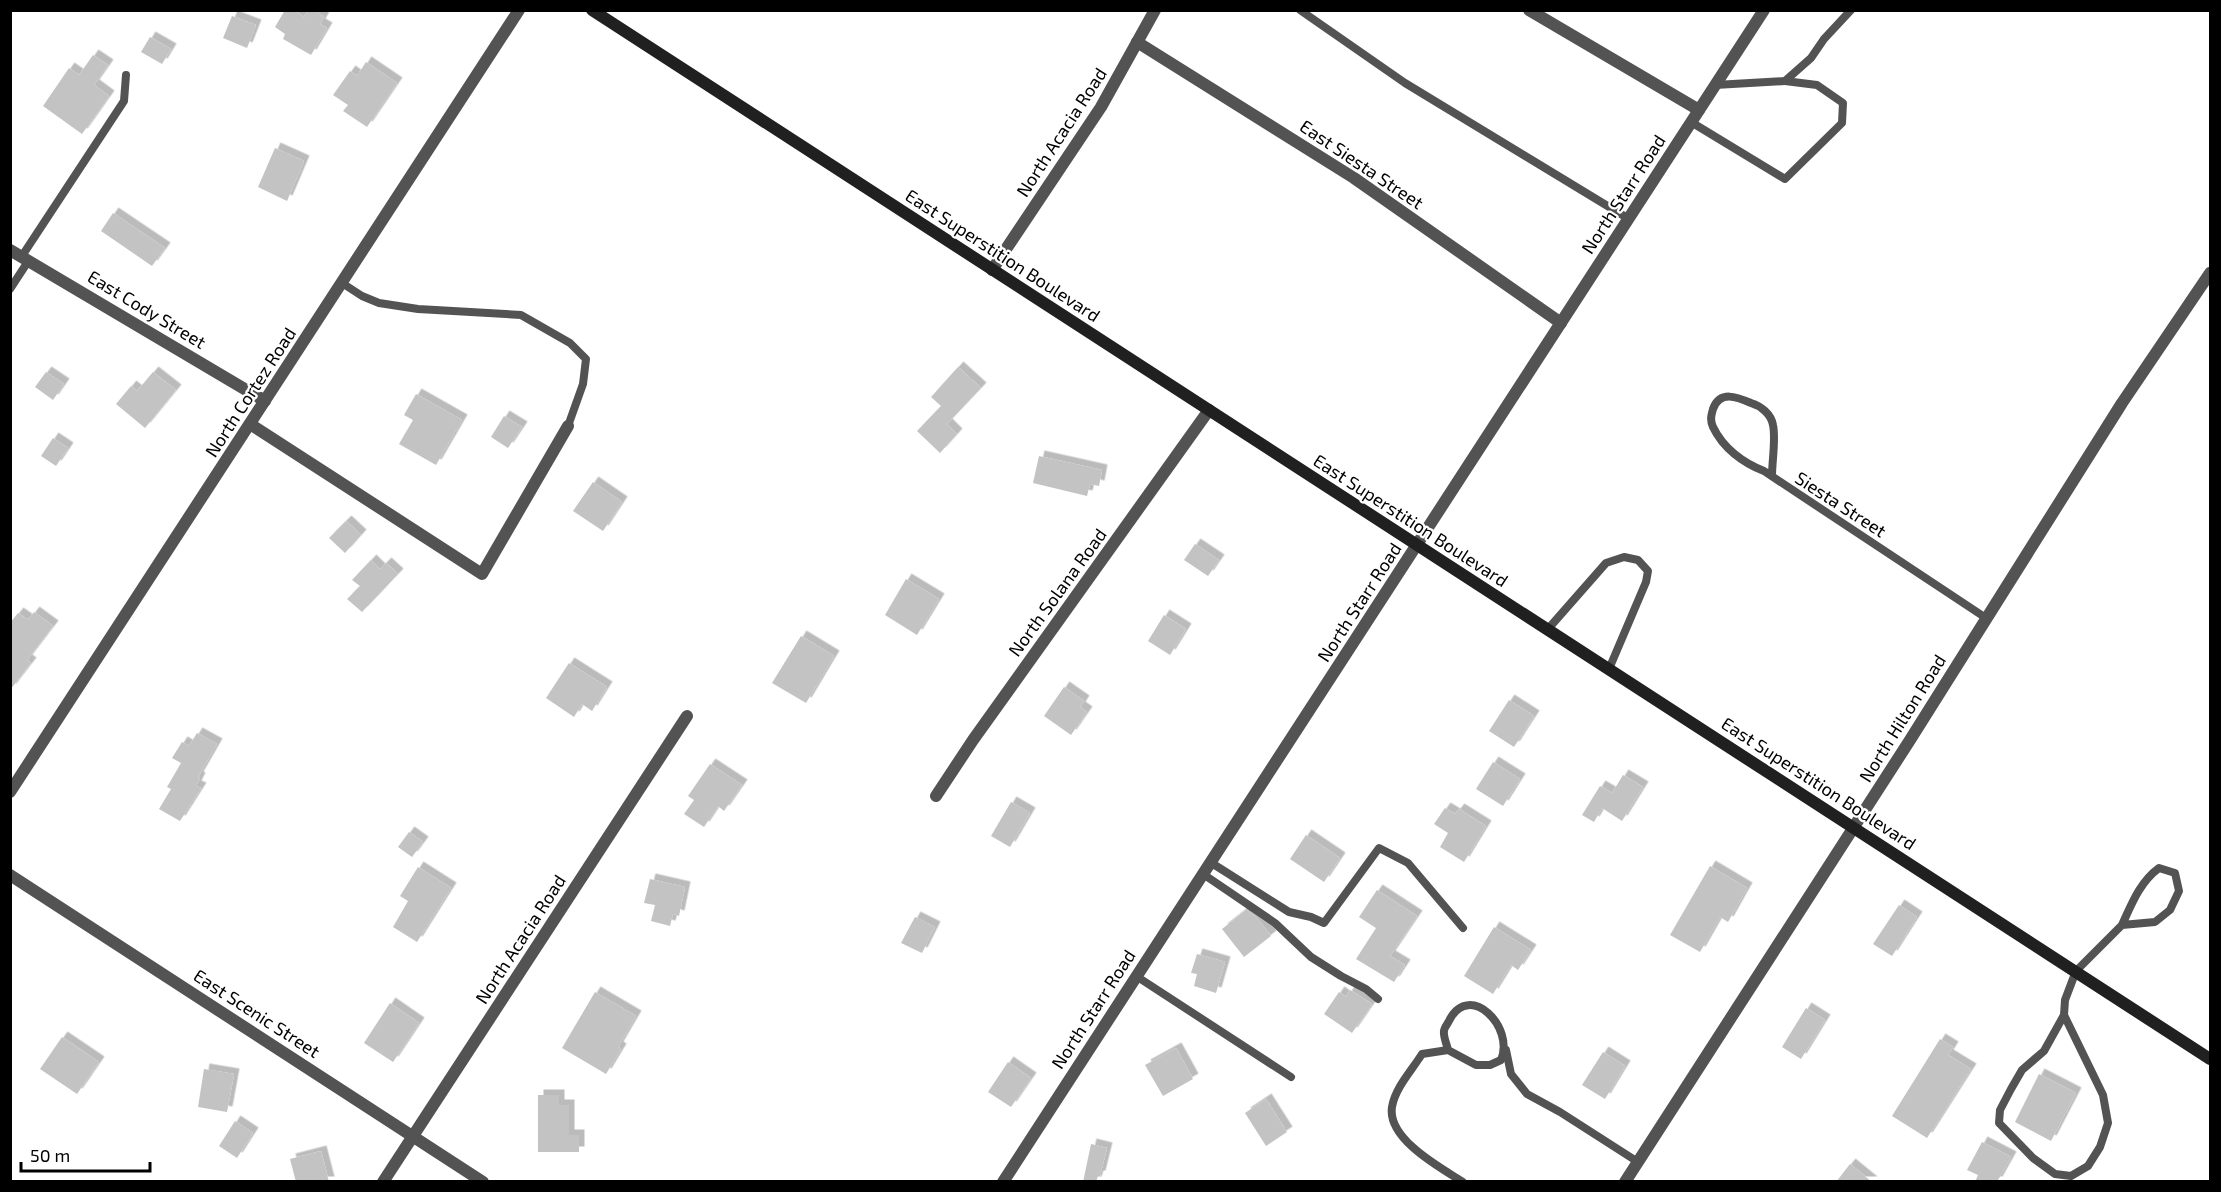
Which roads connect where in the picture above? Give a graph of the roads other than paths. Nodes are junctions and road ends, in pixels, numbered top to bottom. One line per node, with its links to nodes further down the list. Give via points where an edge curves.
1 (519, 10): 18 (street, North Cortez Road)
2 (592, 10): 16 (main road, East Superstition Boulevard)
3 (1155, 10): 8 (street, North Acacia Road)
4 (1300, 10): 14 (lane, via 1405,83)
5 (1529, 10): 12 (street)
6 (1764, 10): 11 (street, North Starr Road)
7 (1851, 10): 10 (lane, via 1811,58)
8 (1137, 42): 16 (street, North Acacia Road, via 1101,106); 20 (street, East Siesta Street, via 1354,178)
9 (126, 75): 15 (lane, via 124,101)
10 (1785, 81): 11 (lane); 13 (lane, via 1817,85 1843,103 1842,123 1785,179)
11 (1715, 85): 12 (street, North Starr Road)
12 (1699, 110): 13 (street, North Starr Road)
13 (1691, 122): 14 (street, North Starr Road)
14 (1629, 219): 20 (street, North Starr Road)
15 (21, 255): 19 (lane); 21 (street, East Cody Street)
16 (992, 270): 22 (main road, East Superstition Boulevard)
17 (2211, 273): 27 (street, North Hilton Road, via 2122,403)
18 (342, 283): 21 (street, North Cortez Road); 24 (lane, via 379,303 521,315 570,343 586,359 583,384)
19 (10, 289)
20 (1561, 324): 26 (street, North Starr Road)
21 (265, 401): 23 (street, North Cortez Road)
22 (1209, 410): 26 (main road, East Superstition Boulevard); 32 (street, North Solana Road)
23 (250, 424): 24 (street, via 482,574); 31 (street, North Cortez Road)
24 (568, 426)
25 (1772, 476): 25 (lane, Siesta Street, via 1747,465 1713,427 1710,417 1720,398 1739,397 1760,406 1769,416 1773,425); 27 (lane, Siesta Street)
26 (1417, 545): 28 (main road, East Superstition Boulevard); 34 (street, North Starr Road)
27 (1986, 618): 33 (street, North Hilton Road)
28 (1548, 629): 29 (main road, East Superstition Boulevard); 29 (lane, via 1606,563 1624,557 1638,560 1648,571 1646,582)
29 (1609, 669): 33 (main road, East Superstition Boulevard)
30 (687, 716): 47 (street, North Acacia Road)
31 (10, 792)
32 (936, 796)
33 (1854, 827): 39 (main road, East Superstition Boulevard); 48 (street, North Hilton Road)
34 (1210, 862): 35 (street, North Starr Road); 38 (lane, via 1289,912 1324,923 1379,848 1408,863)
35 (1203, 874): 40 (street, North Starr Road); 41 (lane, via 1275,923 1311,957)
36 (10, 875): 47 (street, East Scenic Street)
37 (2122, 925): 37 (lane, via 2155,922 2170,910 2179,891 2175,873 2159,868 2148,876); 39 (lane)
38 (1463, 928)
39 (2076, 971): 42 (lane); 45 (main road, East Superstition Boulevard)
40 (1136, 976): 46 (lane); 51 (street, North Starr Road)
41 (1378, 999)
42 (2064, 1015): 42 (lane, via 2103,1095 2108,1123 2088,1166 2071,1176 2055,1174 2033,1158 1999,1123 2001,1110 2022,1070 2044,1051)
43 (1448, 1050): 44 (lane, via 1476,1065 1501,1060); 44 (lane, via 1444,1031 1452,1015 1462,1006 1472,1005 1495,1018); 52 (lane, via 1422,1054 1391,1109 1393,1122 1407,1142)
44 (1506, 1050): 48 (lane, via 1511,1074 1527,1094)
45 (2211, 1059)
46 (1291, 1077)
47 (412, 1136): 49 (street, North Acacia Road); 50 (street, East Scenic Street)
48 (1638, 1162): 53 (street, North Hilton Road)
49 (383, 1182)
50 (483, 1182)
51 (1003, 1182)
52 (1463, 1182)
53 (1625, 1182)

